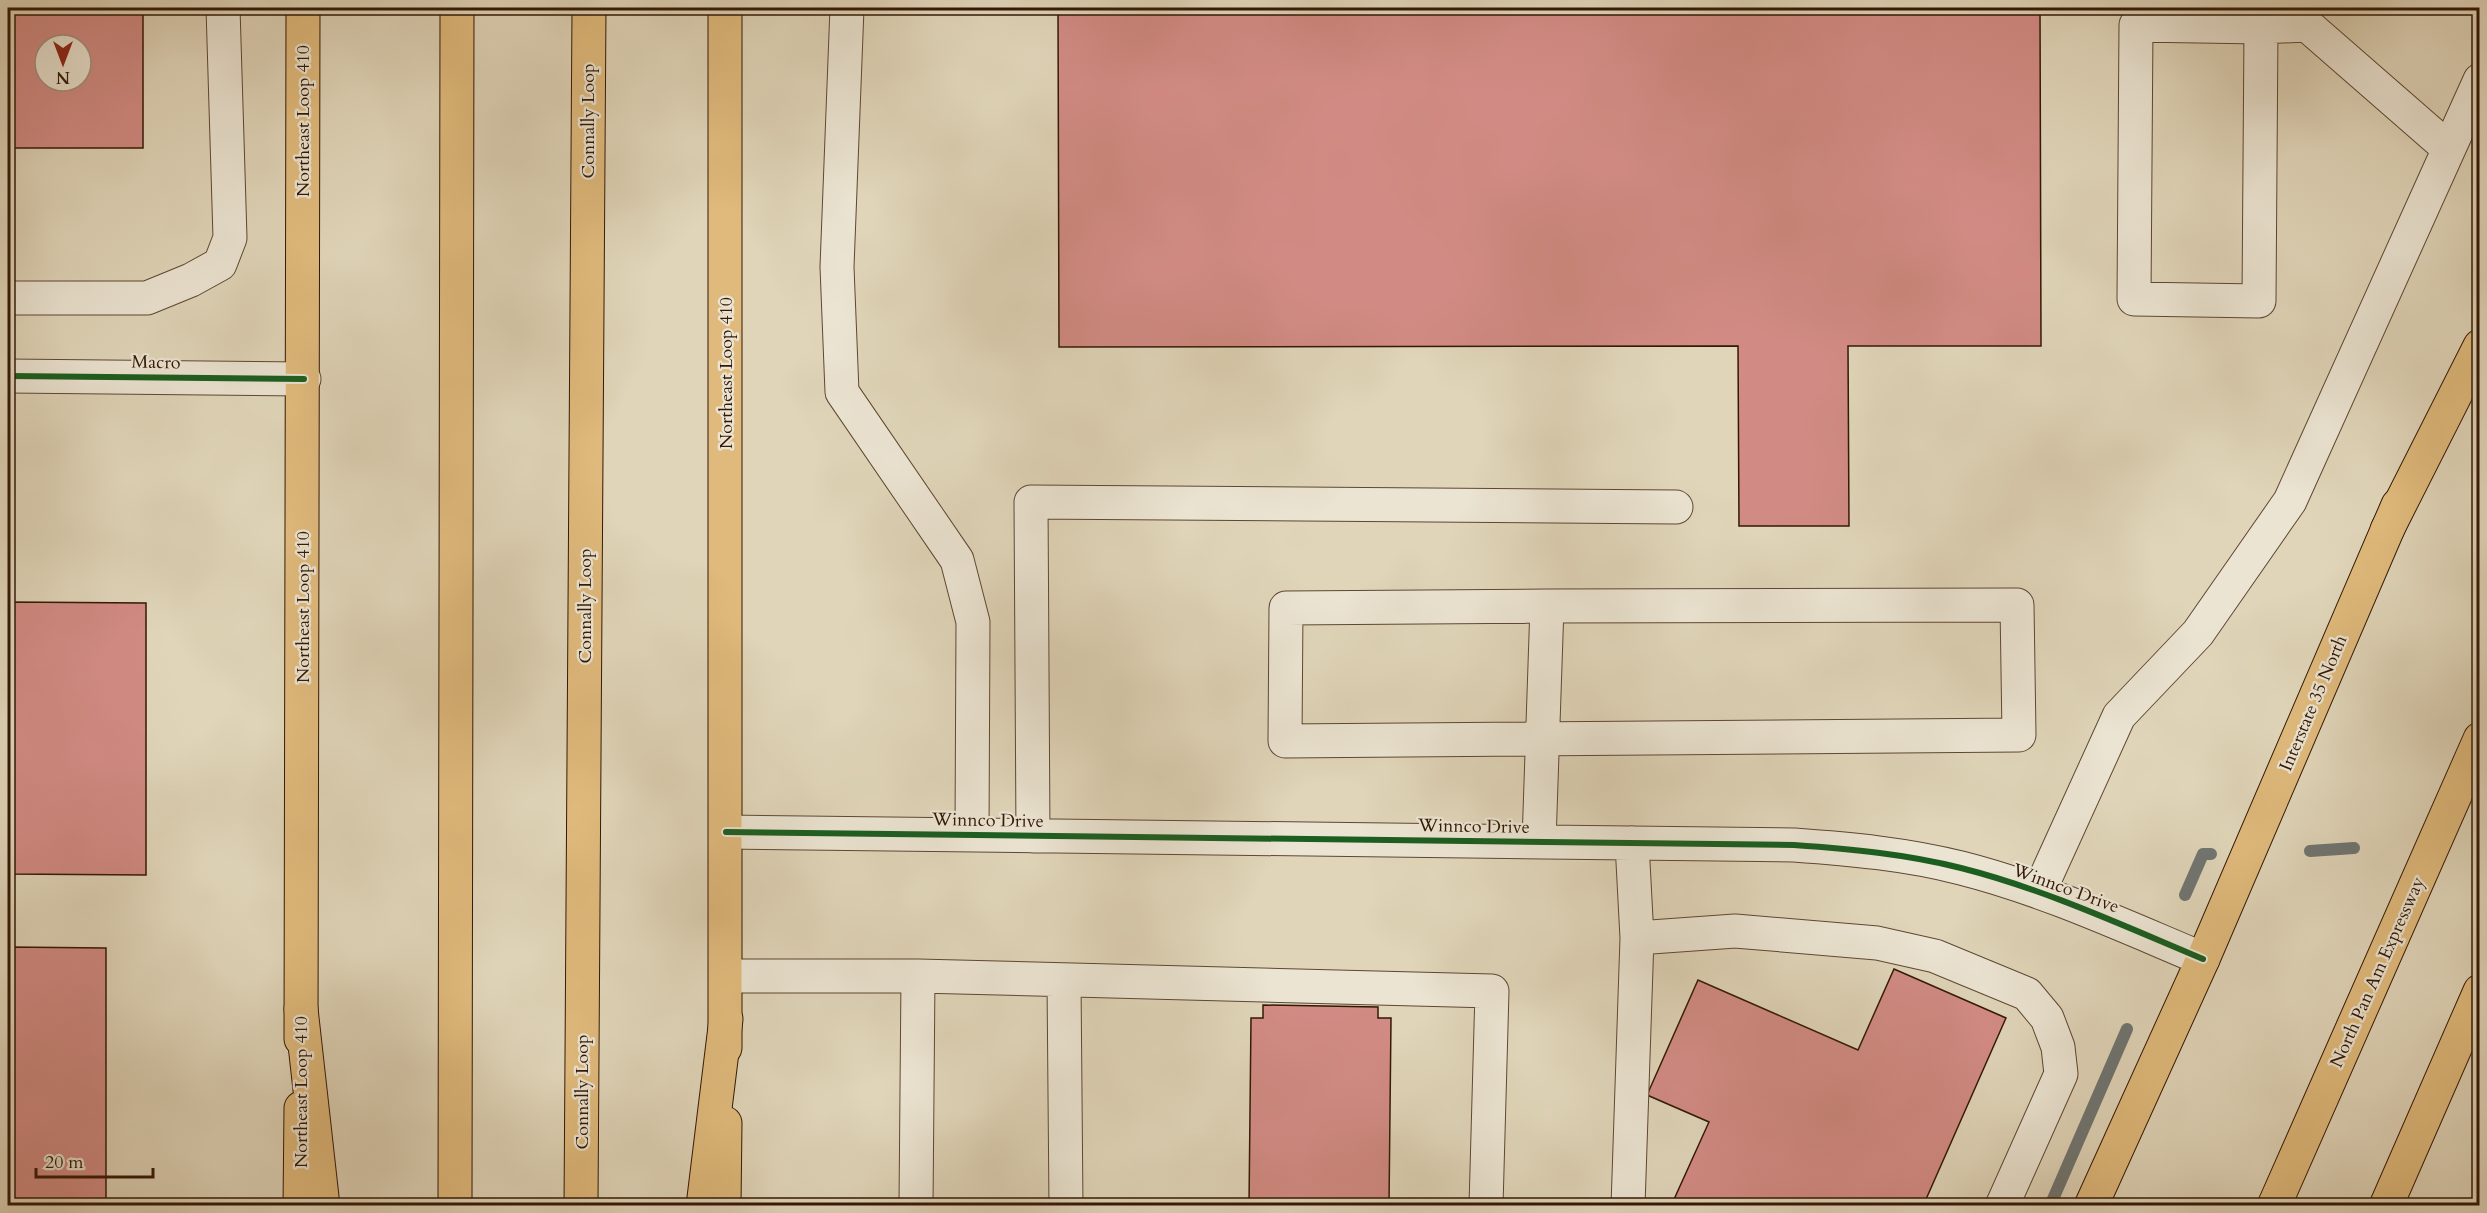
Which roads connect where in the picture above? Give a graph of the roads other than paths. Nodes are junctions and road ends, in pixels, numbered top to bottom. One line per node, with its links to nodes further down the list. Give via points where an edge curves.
1 (223, 8): 10 (street, via 230,238 220,264 147,298)
2 (303, 8): 14 (main road, Northeast Loop 410)
3 (457, 8): 36 (main road)
4 (589, 8): 37 (main road, Connally Loop)
5 (725, 8): 20 (main road, Northeast Loop 410)
6 (848, 8): 21 (street, via 837,267 842,392 957,560 973,622)
7 (2261, 27): 7 (street, via 2259,301 2134,299 2136,25); 9 (street, via 2307,25)
8 (2480, 80): 9 (street)
9 (2448, 148): 25 (street, via 2290,501 2198,633 2119,716)
10 (8, 298)
11 (2480, 326): 16 (main road, Interstate 35 North)
12 (2480, 346): 16 (main road)
13 (8, 376): 14 (street, Macro)
14 (304, 379): 32 (main road, Northeast Loop 410)
15 (1676, 507): 22 (street, via 1031,502)
16 (2387, 530): 27 (main road, Interstate 35 North)
17 (1547, 606): 18 (street); 18 (street, via 1286,608 1285,741); 18 (street, via 2017,604 2019,735)
18 (1542, 739): 23 (street)
19 (2480, 739): 46 (main road, North Pan Am Expressway)
20 (726, 832): 21 (street, Winnco Drive); 28 (main road, Northeast Loop 410)
21 (972, 835): 22 (street, Winnco Drive)
22 (1033, 836): 23 (street, Winnco Drive)
23 (1539, 842): 24 (street, Winnco Drive)
24 (1632, 843): 25 (street, Winnco Drive, via 1794,845 1878,852 1960,867); 26 (street)
25 (2039, 892): 27 (street, Winnco Drive)
26 (1637, 938): 43 (street); 44 (street, via 1735,931 1877,943 1935,956 2028,994 2048,1018 2058,1047 2061,1074)
27 (2204, 959): 45 (main road, Interstate 35 North)
28 (726, 976): 29 (street); 33 (main road, Northeast Loop 410)
29 (918, 976): 30 (street); 40 (street)
30 (1064, 980): 41 (street); 42 (street, via 1492,991)
31 (2480, 991): 47 (main road)
32 (301, 1009): 34 (main road, Northeast Loop 410); 35 (main road)
33 (726, 1019): 38 (main road); 39 (main road, Northeast Loop 410)
34 (300, 1206)
35 (323, 1206)
36 (456, 1206)
37 (581, 1206)
38 (703, 1206)
39 (724, 1206)
40 (916, 1206)
41 (1066, 1206)
42 (1486, 1206)
43 (1628, 1206)
44 (2002, 1206)
45 (2091, 1206)
46 (2274, 1206)
47 (2385, 1206)

